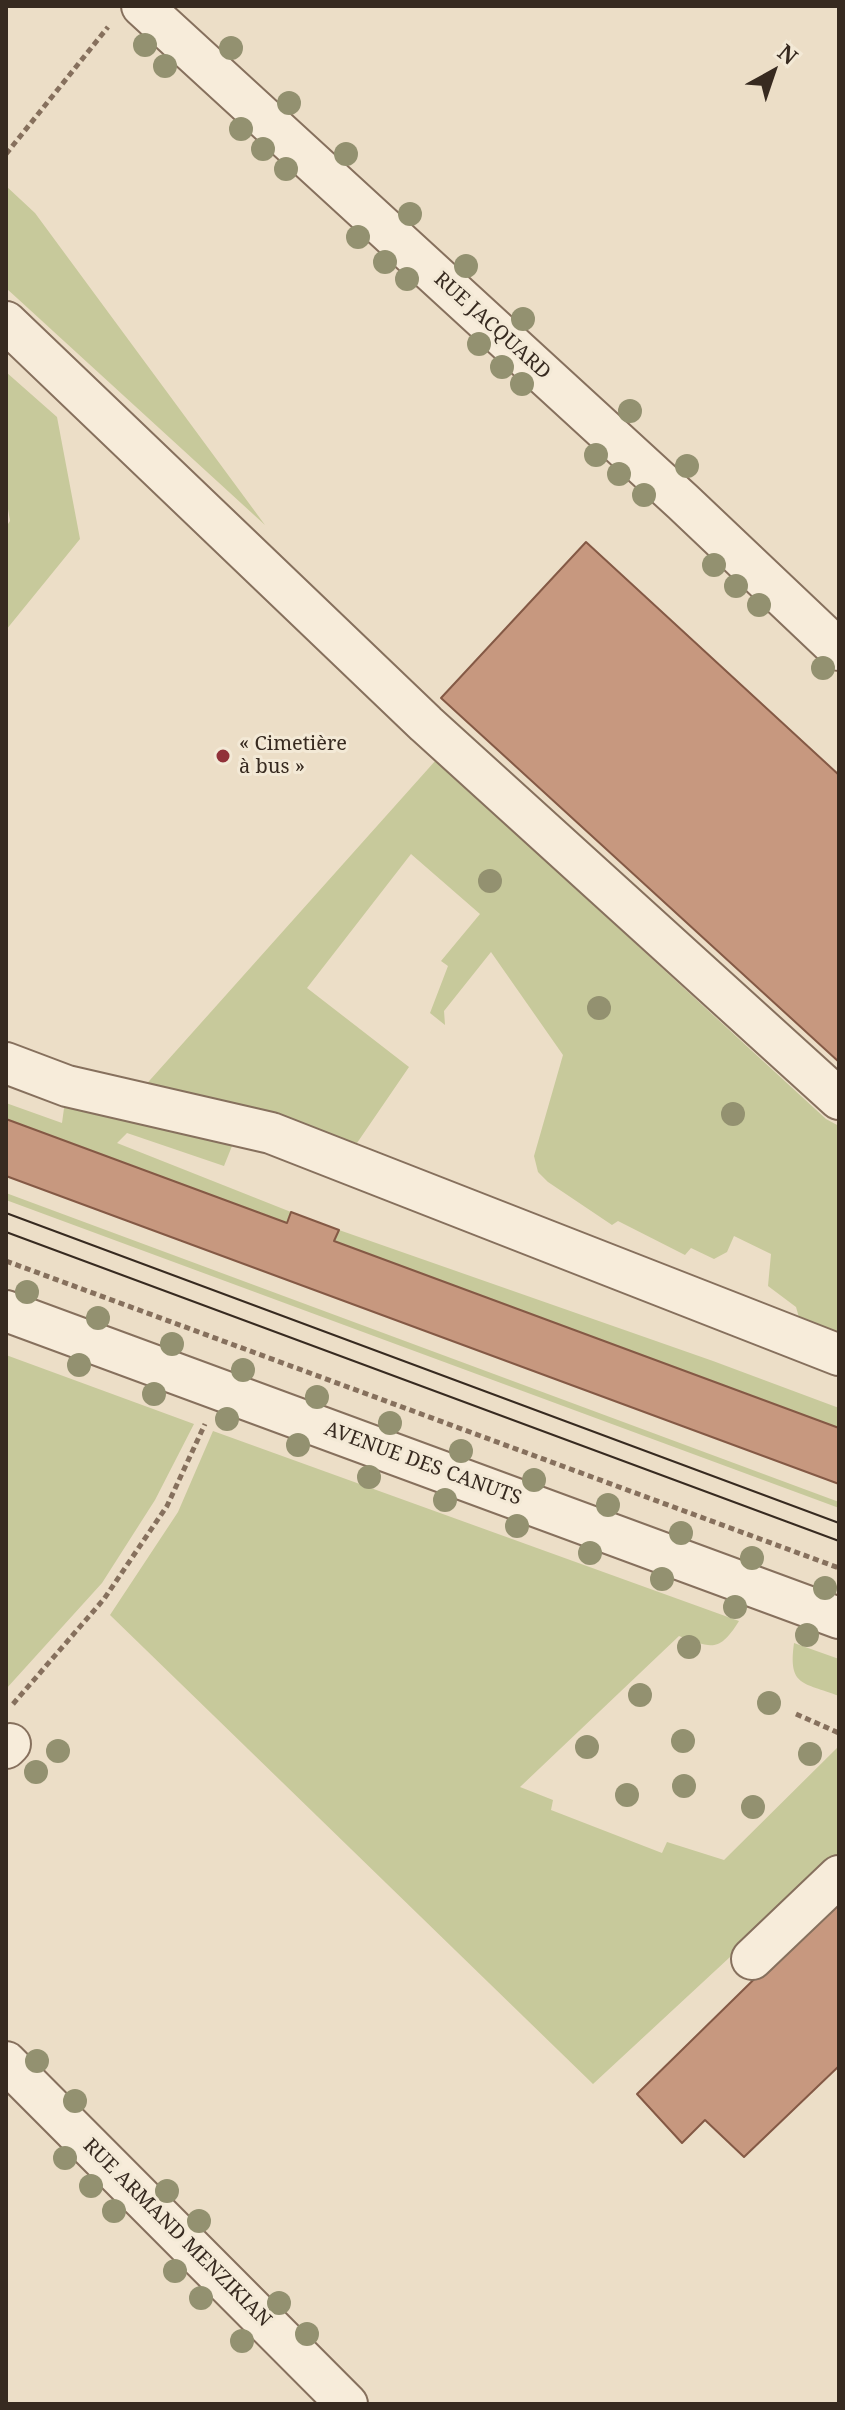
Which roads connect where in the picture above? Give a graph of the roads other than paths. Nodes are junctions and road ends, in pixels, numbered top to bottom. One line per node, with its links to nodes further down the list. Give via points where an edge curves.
1 (128, 12): 3 (street, RUE JACQUARD, via 661,482)
2 (6, 322): 5 (street, via 426,724)
3 (839, 650)
4 (6, 1063): 7 (street, via 67,1086 271,1133)
5 (839, 1099)
6 (6, 1311): 8 (street, AVENUE DES CANUTS)
7 (839, 1355)
8 (839, 1618)
9 (839, 1876): 10 (street)
10 (752, 1959)
11 (6, 2062): 12 (street, RUE ARMAND MENZIKIAN)
12 (347, 2404)

